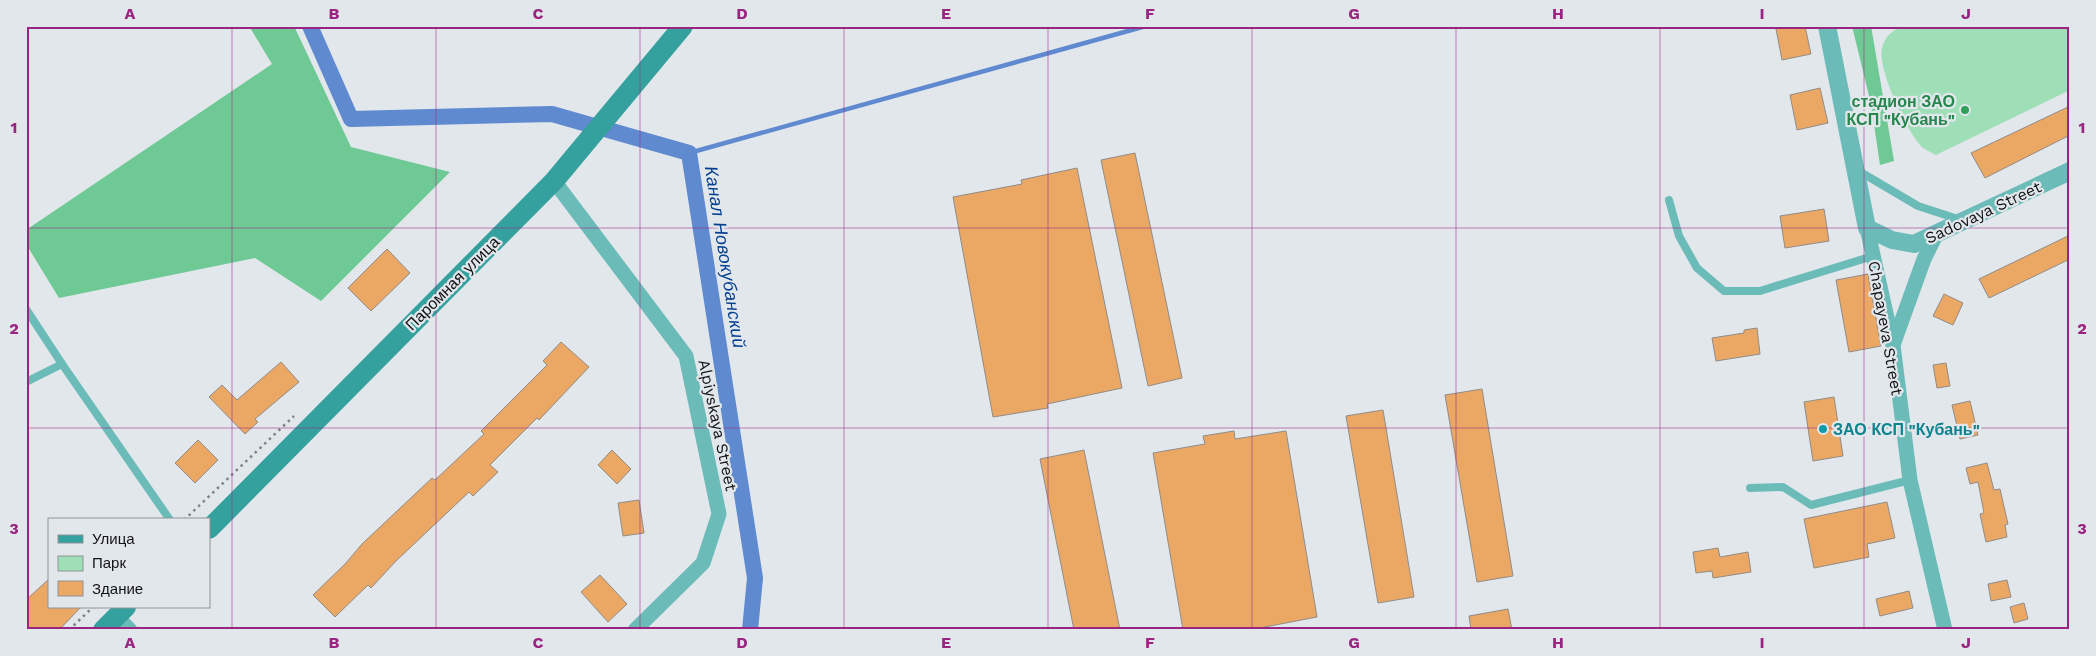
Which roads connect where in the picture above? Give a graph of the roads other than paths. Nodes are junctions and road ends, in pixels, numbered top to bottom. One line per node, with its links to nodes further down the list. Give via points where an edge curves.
1 (683, 26): 5 (main road, Паромная улица)
2 (1827, 26): 3 (street, Chapayeva Street)
3 (1856, 169): 7 (lane, via 1918,206); 8 (street, Chapayeva Street)
4 (2070, 171): 7 (street, Sadovaya Street)
5 (560, 173): 18 (main road, Паромная улица); 19 (street, Alpiyskaya Street, via 686,356 719,514 703,563)
6 (1669, 200): 10 (lane, via 1679,236 1697,268 1724,291 1760,292)
7 (1963, 221): 9 (street, Sadovaya Street)
8 (1867, 228): 9 (street, Sadovaya Street, via 1892,240 1914,244); 10 (street, Chapayeva Street)
9 (1937, 232): 12 (street)
10 (1874, 256): 12 (street, Chapayeva Street)
11 (26, 309): 13 (lane)
12 (1893, 345): 15 (street, Chapayeva Street)
13 (62, 364): 14 (lane); 17 (lane)
14 (26, 382)
15 (1910, 480): 16 (lane, via 1811,505 1783,487); 20 (street, Chapayeva Street)
16 (1750, 488)
17 (169, 518)
18 (210, 528)
19 (635, 630)
20 (1944, 630)

